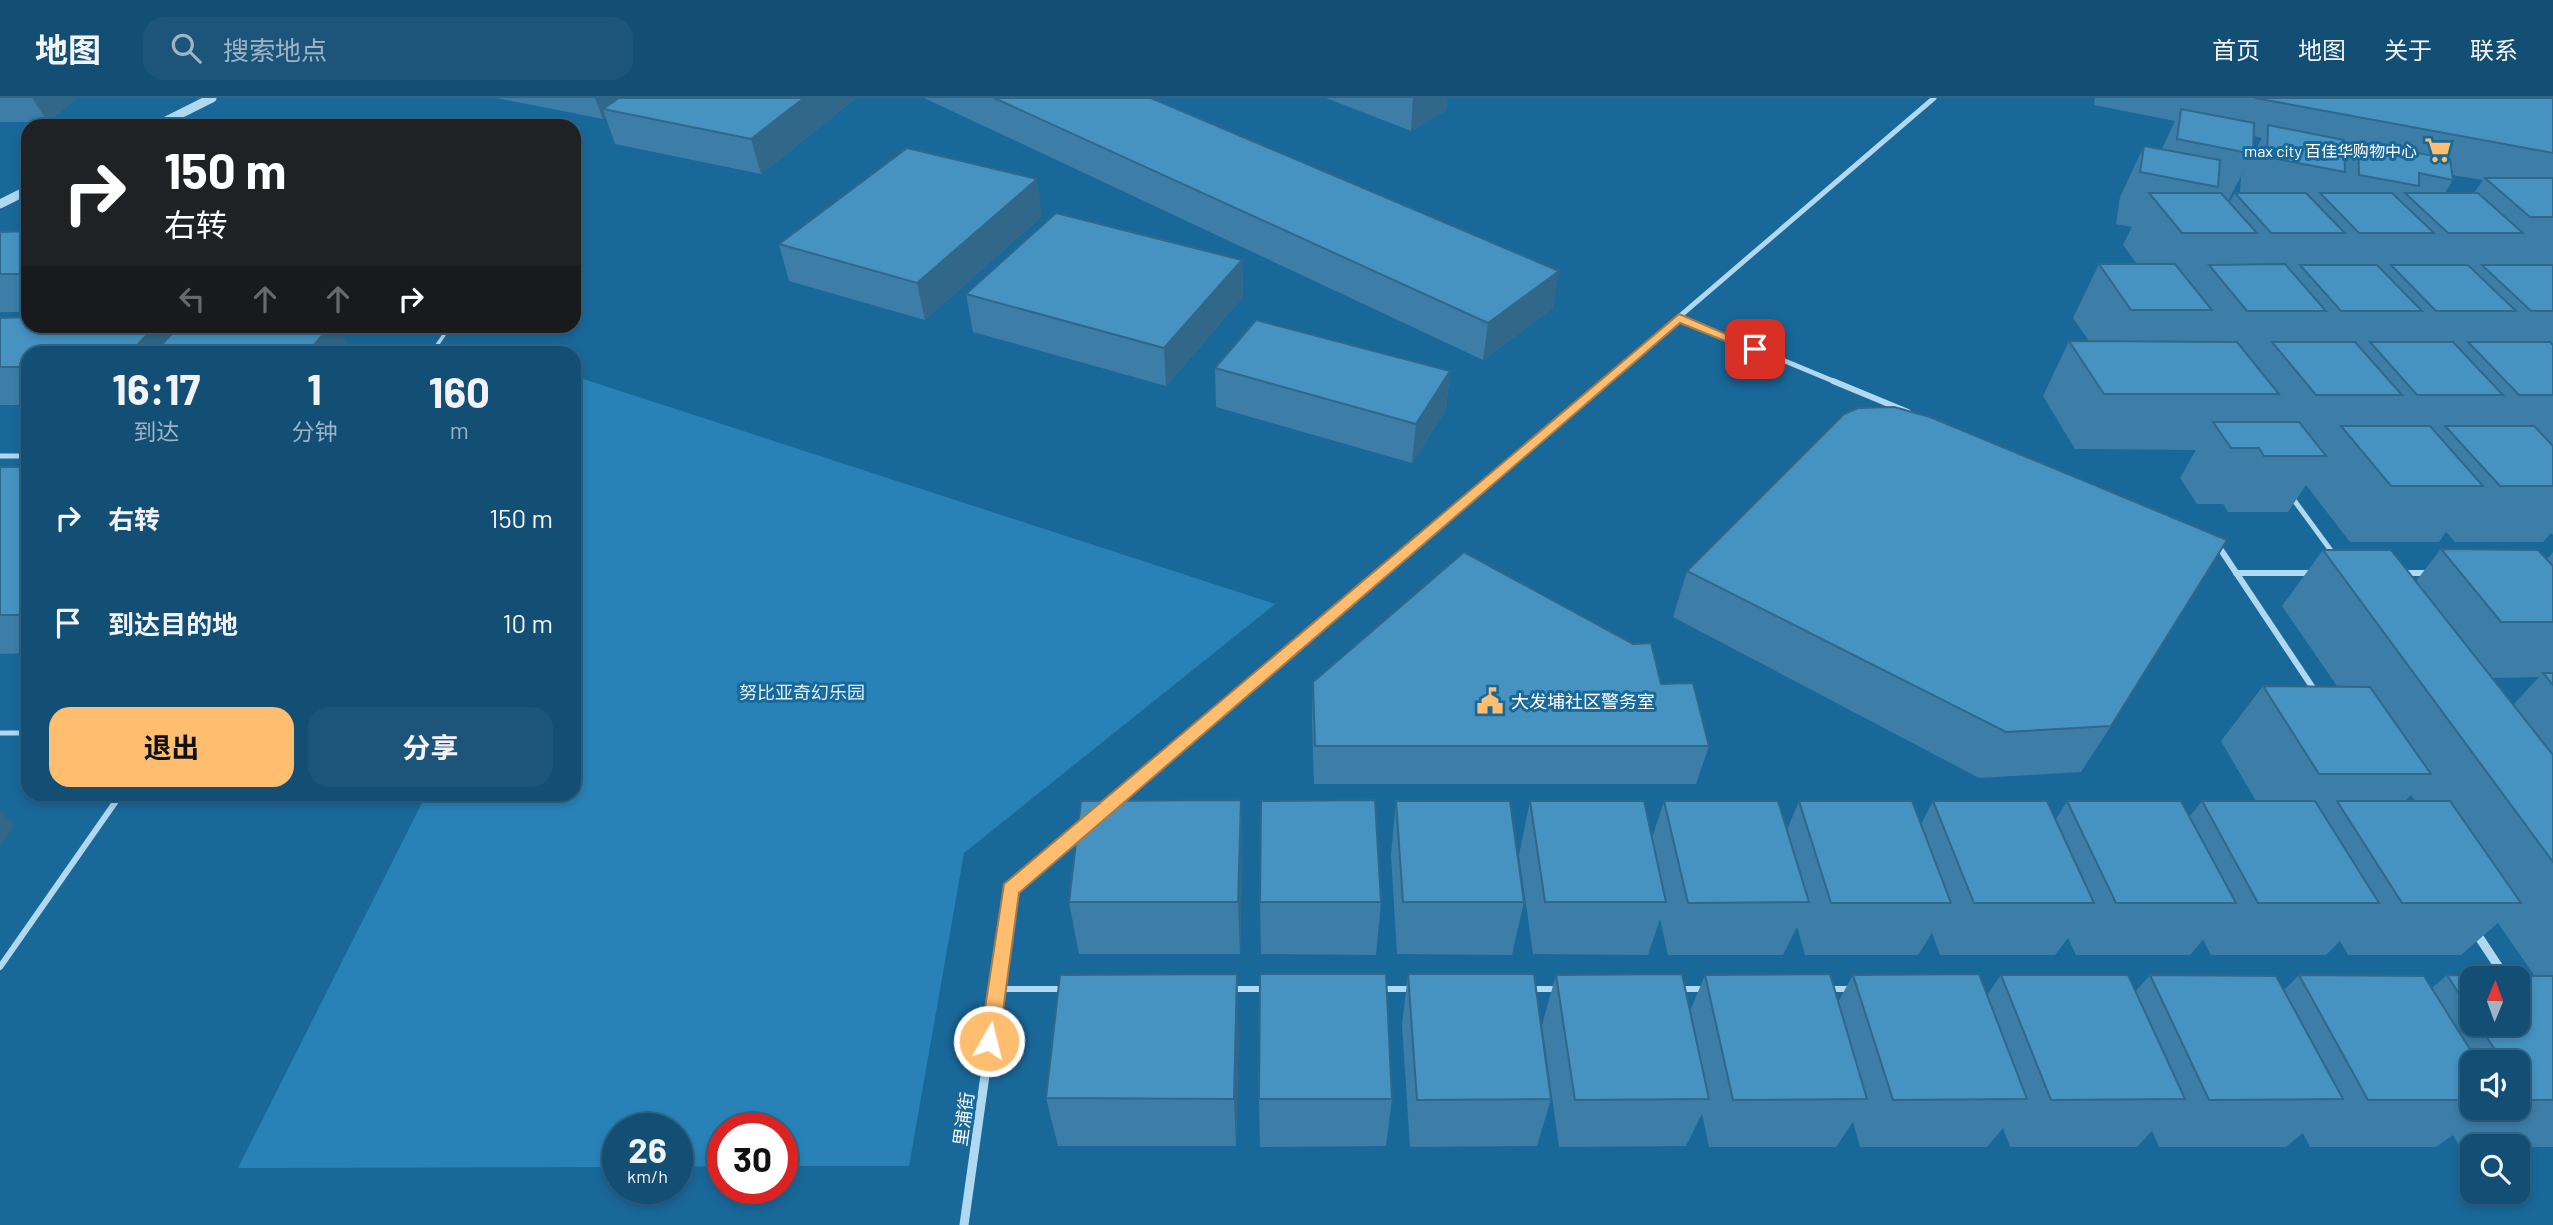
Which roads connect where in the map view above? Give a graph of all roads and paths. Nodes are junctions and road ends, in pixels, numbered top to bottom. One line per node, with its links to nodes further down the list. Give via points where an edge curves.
1 (212, 98): 3 (street)
2 (1934, 98): 6 (street, 里浦街)
3 (170, 119)
4 (21, 194): 5 (street)
5 (0, 204)
6 (1679, 317): 7 (street); 24 (street, 里浦街, via 1011,890)
7 (1920, 417)
8 (0, 456): 9 (lane)
9 (21, 456)
10 (2284, 487): 12 (lane)
11 (2212, 537): 13 (street)
12 (2340, 562)
13 (2236, 573): 14 (street); 17 (street)
14 (2323, 573)
15 (2389, 573): 16 (street)
16 (2444, 573)
17 (2321, 700)
18 (0, 733): 19 (lane)
19 (21, 733)
20 (116, 801): 23 (lane)
21 (2468, 920): 22 (street)
22 (2498, 966)
23 (0, 967)
24 (997, 989): 25 (lane); 36 (street, 里浦街)
25 (1066, 989)
26 (1220, 989): 27 (lane)
27 (1275, 989)
28 (1373, 989): 29 (lane)
29 (1429, 989)
30 (1526, 989): 31 (lane)
31 (1568, 989)
32 (1665, 989): 33 (lane)
33 (1721, 989)
34 (1818, 989): 35 (lane)
35 (1860, 989)
36 (964, 1225)

